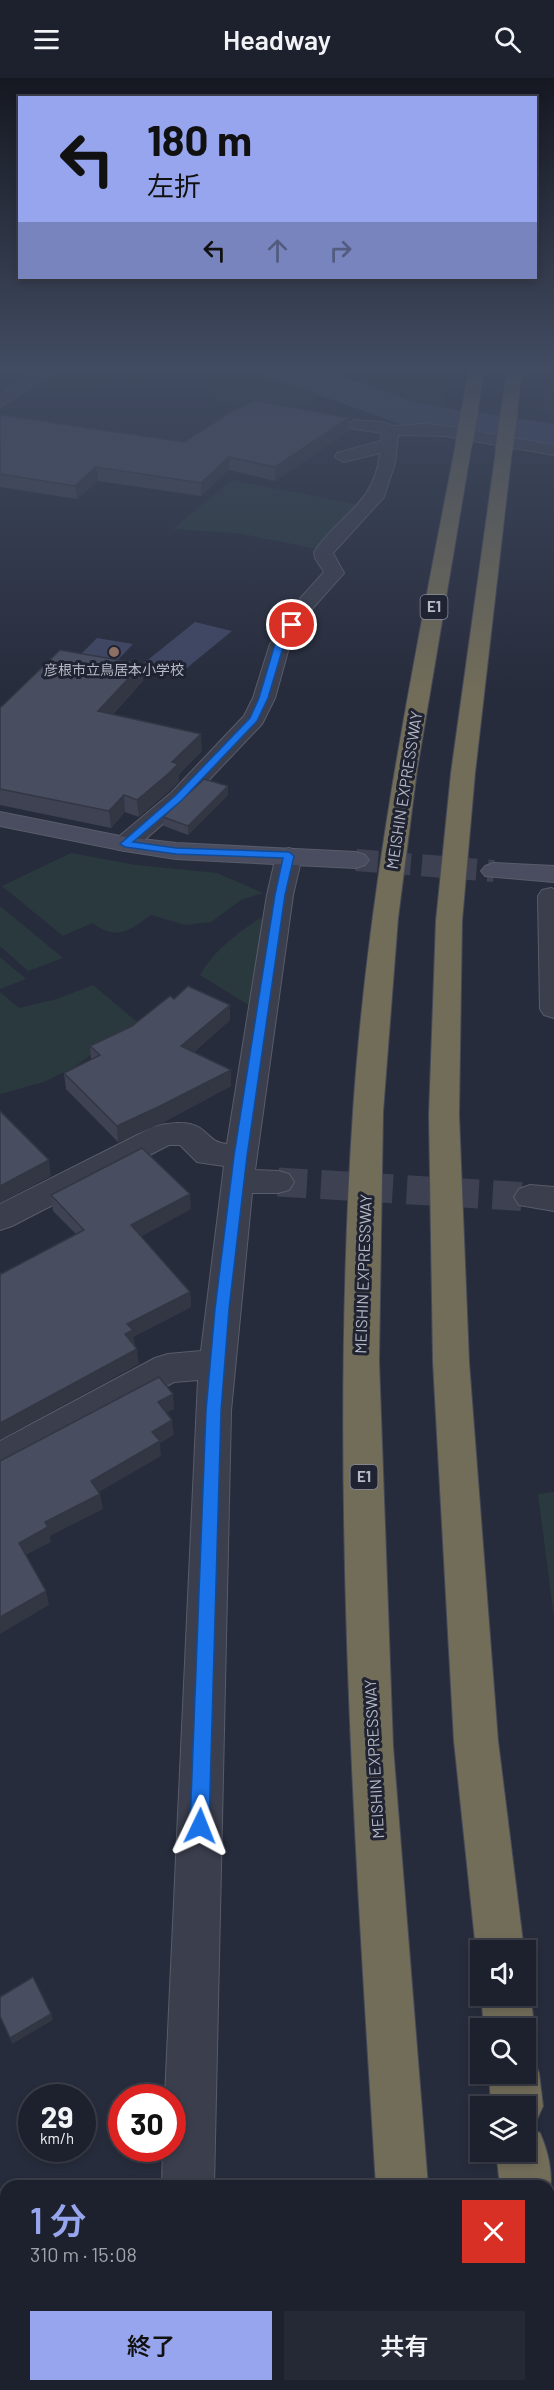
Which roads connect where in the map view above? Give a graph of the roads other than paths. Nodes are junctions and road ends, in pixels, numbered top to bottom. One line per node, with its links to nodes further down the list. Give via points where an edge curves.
1 (383, 477): 5 (street, via 375,496 323,552 334,573 304,606 280,644 254,719 179,798)
2 (458, 477): 19 (highway, MEISHIN EXPRESSWAY / E1, bridge, via 405,770 385,918 368,1124 361,1362 371,1746)
3 (501, 477): 16 (highway, bridge, via 449,921 444,1114 451,1362 470,1658)
4 (0, 819): 5 (street)
5 (125, 844): 6 (street, via 199,853)
6 (289, 856): 7 (street); 11 (street)
7 (356, 860)
8 (494, 871): 9 (street)
9 (552, 885): 10 (street)
10 (554, 1009)
11 (239, 1168): 12 (street); 13 (street, via 208,1154 188,1135 164,1134); 14 (street)
12 (278, 1182)
13 (0, 1218)
14 (217, 1364): 15 (street, via 168,1368); 18 (street)
15 (0, 1459)
16 (499, 1940)
17 (523, 2162): 20 (highway)
18 (188, 2180)
19 (402, 2180)
20 (525, 2180)

